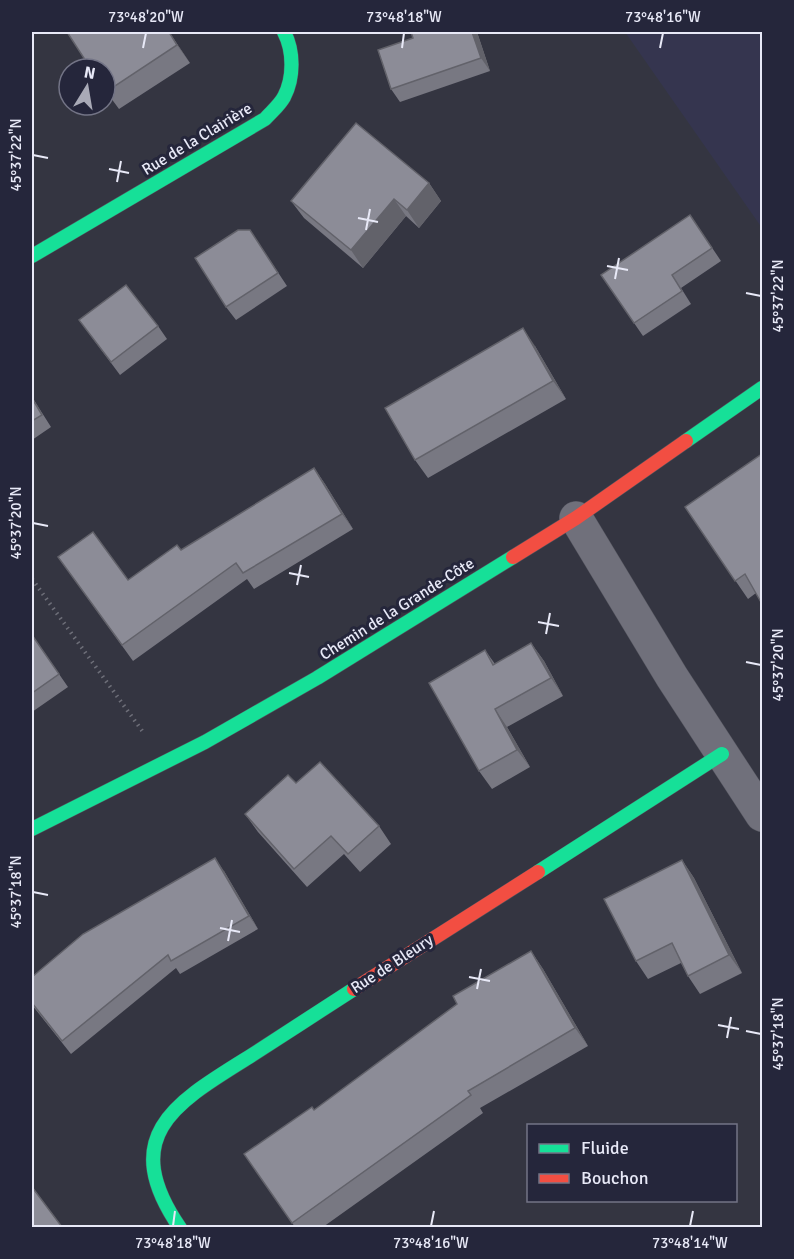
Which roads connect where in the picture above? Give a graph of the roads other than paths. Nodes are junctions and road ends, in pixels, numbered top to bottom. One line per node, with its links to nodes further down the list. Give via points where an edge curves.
1 (284, 32): 2 (street, Rue de la Clairière, via 292,69 285,97 265,119)
2 (32, 256)
3 (762, 388): 4 (street, Chemin de la Grande-Côte)
4 (576, 518): 5 (street); 7 (street, Chemin de la Grande-Côte, via 242,722)
5 (722, 754): 6 (street); 8 (street, Rue de Bleury, via 182,1102 160,1133 154,1171 157,1185)
6 (762, 814)
7 (32, 828)
8 (180, 1227)

